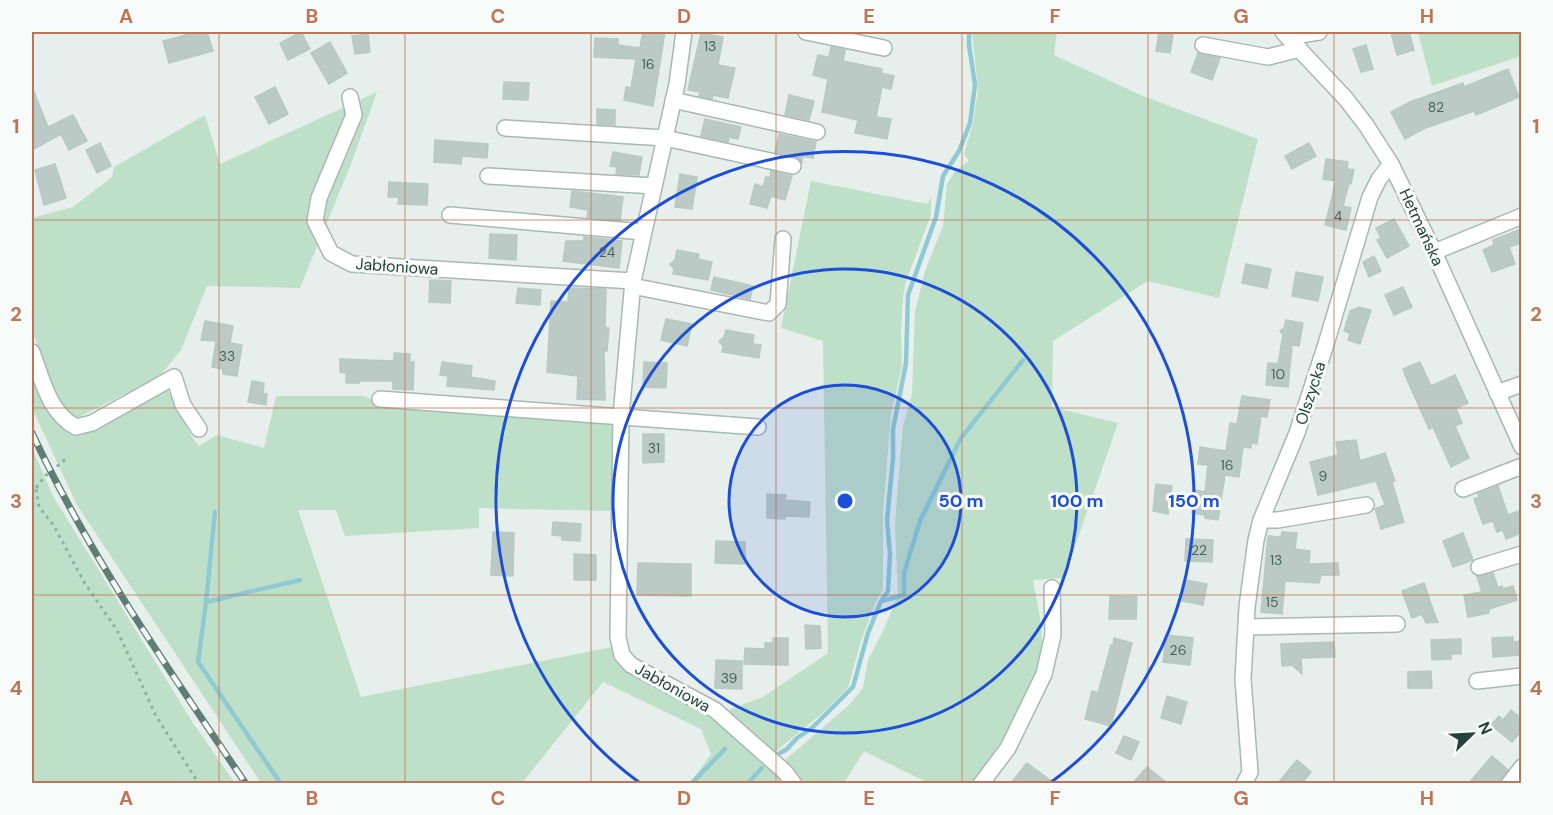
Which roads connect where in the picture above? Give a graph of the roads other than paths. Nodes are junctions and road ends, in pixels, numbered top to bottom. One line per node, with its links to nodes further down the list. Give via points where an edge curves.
1 (684, 32): 9 (street, Jabłoniowa)
2 (806, 32): 6 (street)
3 (1319, 32): 4 (street)
4 (1286, 34): 7 (street, Hetmańska)
5 (1203, 45): 7 (street, via 1268,57)
6 (884, 48)
7 (1300, 49): 13 (street, Hetmańska, via 1346,99)
8 (350, 97): 22 (street, Jabłoniowa, via 354,115 319,198 315,220 331,253 352,264)
9 (673, 100): 11 (street); 12 (street, Jabłoniowa)
10 (505, 128): 12 (street)
11 (817, 132)
12 (665, 138): 14 (street); 16 (street, Jabłoniowa)
13 (1391, 164): 21 (street, Hetmańska); 34 (street, Olszycka, via 1371,197 1300,422)
14 (793, 166)
15 (488, 176): 16 (street)
16 (654, 186): 19 (street, Jabłoniowa)
17 (450, 215): 19 (street)
18 (1521, 216): 21 (street)
19 (644, 232): 22 (street, Jabłoniowa)
20 (783, 239): 22 (street, via 778,304 770,314)
21 (1434, 252): 25 (street, Hetmańska)
22 (633, 283): 27 (street, Jabłoniowa)
23 (32, 352): 29 (street, via 57,413 76,427 92,423 174,371 183,405)
24 (1521, 384): 25 (street)
25 (1497, 393): 30 (street, Hetmańska)
26 (380, 399): 27 (street)
27 (621, 416): 28 (street); 43 (street, Jabłoniowa, via 618,637 622,655 631,665 715,710)
28 (758, 427)
29 (199, 429)
30 (1521, 443)
31 (1521, 466): 32 (street)
32 (1463, 489)
33 (1366, 505): 34 (street)
34 (1262, 520): 39 (street, Olszycka, via 1252,558)
35 (1521, 554): 36 (street)
36 (1479, 567)
37 (1052, 588): 44 (street, via 1053,635 1044,674 1008,748)
38 (1397, 624): 39 (street)
39 (1246, 627): 45 (street, Olszycka, via 1242,680 1250,772)
40 (1521, 676): 41 (street)
41 (1477, 681)
42 (1521, 767): 46 (street)
43 (794, 783)
44 (981, 783)
45 (1244, 783)
46 (1509, 783)

